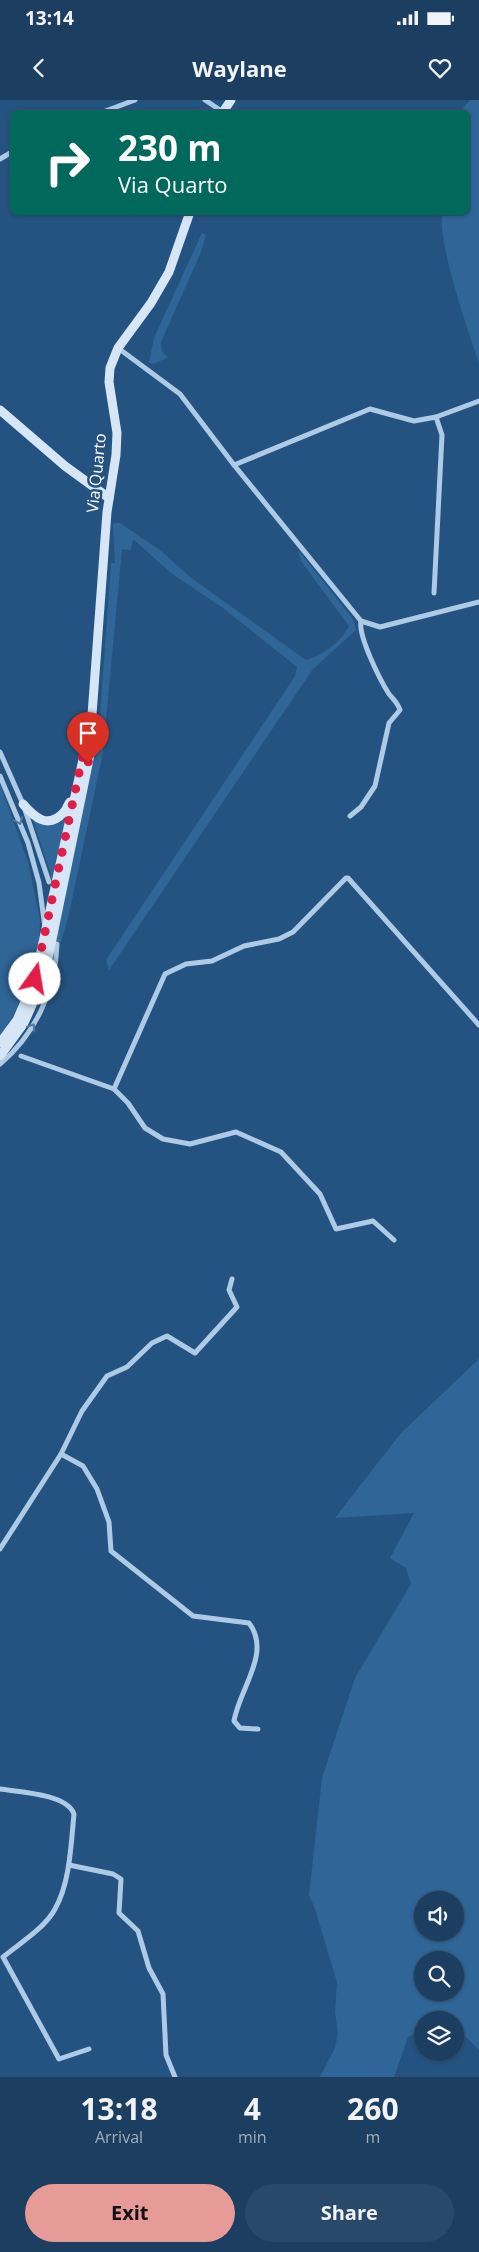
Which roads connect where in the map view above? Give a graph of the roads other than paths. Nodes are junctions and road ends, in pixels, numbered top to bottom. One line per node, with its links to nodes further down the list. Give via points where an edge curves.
1 (135, 100): 3 (street)
2 (205, 100): 4 (street)
3 (108, 110)
4 (220, 110)
5 (189, 215): 6 (street, Via Quarto, via 169,272)
6 (118, 348): 10 (street, via 180,394); 11 (street, Via Quarto, via 109,375 117,444)
7 (479, 401): 9 (street)
8 (0, 410): 11 (street, via 65,466)
9 (436, 417): 10 (street, via 414,420 370,409); 12 (street, via 442,435)
10 (234, 465): 14 (street)
11 (109, 498): 15 (street, Via Quarto)
12 (434, 593)
13 (479, 602): 14 (street, via 380,627)
14 (361, 621): 20 (street, via 368,650 400,710 389,723 375,786 361,807)
15 (91, 728): 18 (street, Via Quarto); 26 (street, Via Quarto, via 92,745 44,978 24,1023)
16 (0, 752): 19 (street)
17 (0, 776): 22 (street, one-way to 22, via 28,843 39,883)
18 (74, 798): 19 (street, via 63,813 49,820 36,818); 22 (street, Via Quarto)
19 (23, 804): 21 (street)
20 (350, 816)
21 (49, 882)
22 (45, 930): 25 (street, Via Quarto, via 30,993)
23 (57, 944): 28 (street, one-way to 23, via 20,1045 37,1018 53,976)
24 (479, 1025): 29 (street, via 346,878 293,932 279,939 244,946 212,961 186,964 165,974)
25 (0, 1043)
26 (0, 1056)
27 (20, 1056): 29 (street)
28 (0, 1064)
29 (114, 1089): 30 (street, via 145,1128 163,1140 190,1144 236,1132 281,1152 320,1194 336,1229 373,1220)
30 (394, 1240)
31 (232, 1280): 32 (street, via 230,1290 237,1307 195,1353 167,1336 152,1343 127,1368 107,1376 82,1411)
32 (60, 1454): 33 (street); 34 (street, via 83,1466 97,1489 109,1522 112,1551 125,1564 193,1616 249,1623 257,1634 258,1650 234,1721 240,1728)
33 (0, 1549)
34 (258, 1729)
35 (0, 1789): 36 (street, via 45,1796 71,1807 74,1814)
36 (69, 1865): 37 (street, via 55,1910 4,1957 59,2059); 38 (street, via 113,1874 121,1879 119,1913 138,1930 148,1968 163,1994 166,2055)
37 (89, 2049)
38 (175, 2077)

